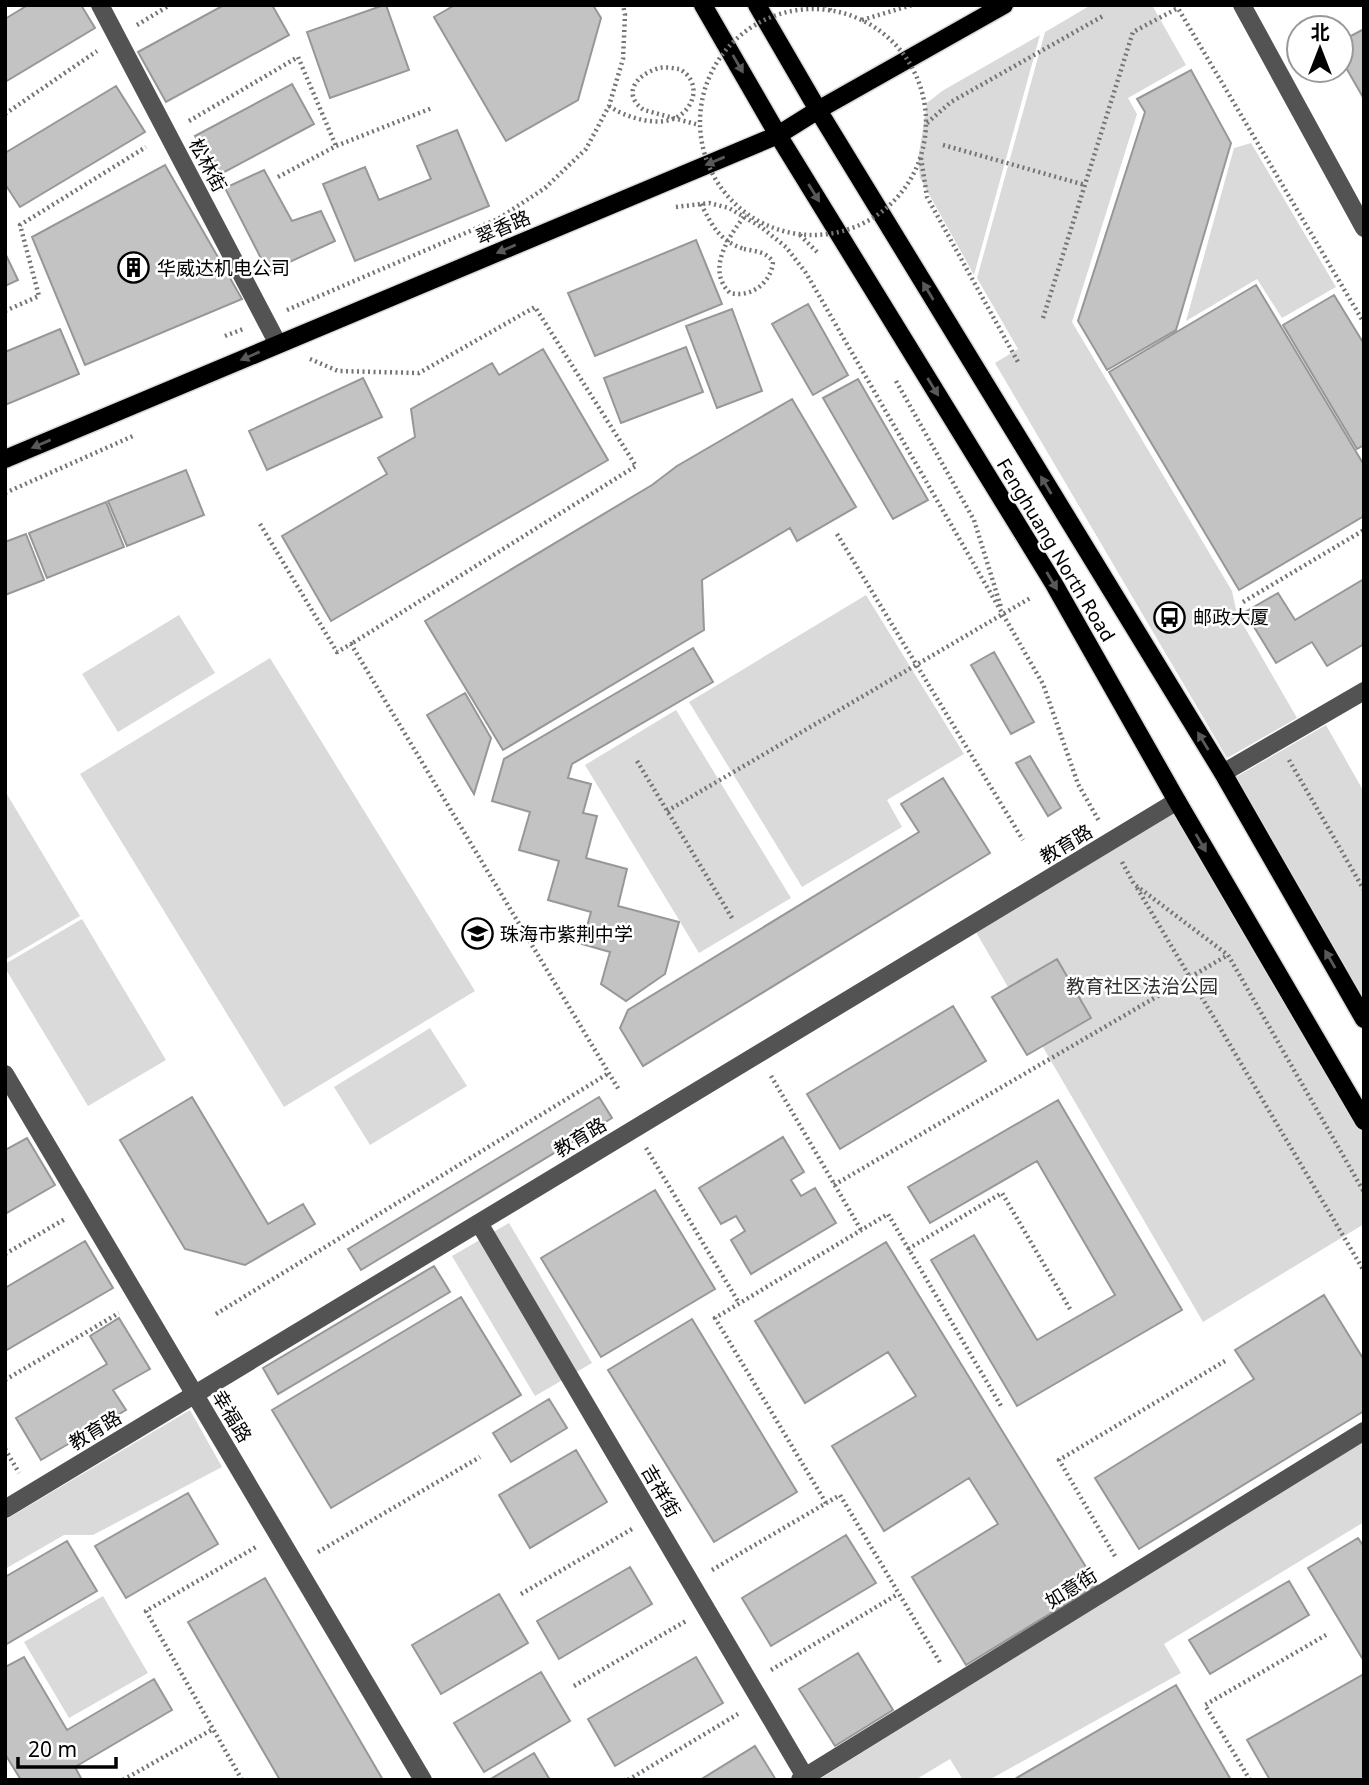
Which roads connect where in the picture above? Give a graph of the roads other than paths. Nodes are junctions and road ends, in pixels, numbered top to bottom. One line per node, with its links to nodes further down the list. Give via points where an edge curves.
1 (100, 5): 9 (street, 松林街)
2 (704, 5): 7 (main road, Fenghuang North Road, one-way to 7)
3 (757, 5): 6 (main road, Fenghuang North Road)
4 (1004, 5): 6 (main road, 翠香路)
5 (1242, 5): 8 (street)
6 (818, 110): 7 (main road, 翠香路); 12 (main road, Fenghuang North Road, one-way to 6)
7 (778, 135): 9 (main road, 翠香路, one-way to 9); 13 (main road, Fenghuang North Road, one-way to 13, via 1054,584)
8 (1364, 228)
9 (278, 344): 10 (main road, 翠香路, one-way to 10)
10 (5, 459)
11 (1364, 691): 12 (street)
12 (1223, 773): 14 (main road, Fenghuang North Road, one-way to 12)
13 (1177, 801): 16 (main road, Fenghuang North Road, one-way to 16); 17 (street, 教育路)
14 (1364, 1019)
15 (5, 1074): 18 (street, 幸福路)
16 (1364, 1121)
17 (479, 1223): 18 (street, 教育路); 21 (street, 吉祥街)
18 (195, 1395): 20 (street, 教育路); 22 (street, 幸福路)
19 (1364, 1431): 21 (street, 如意街)
20 (5, 1509)
21 (804, 1779)
22 (423, 1780)

